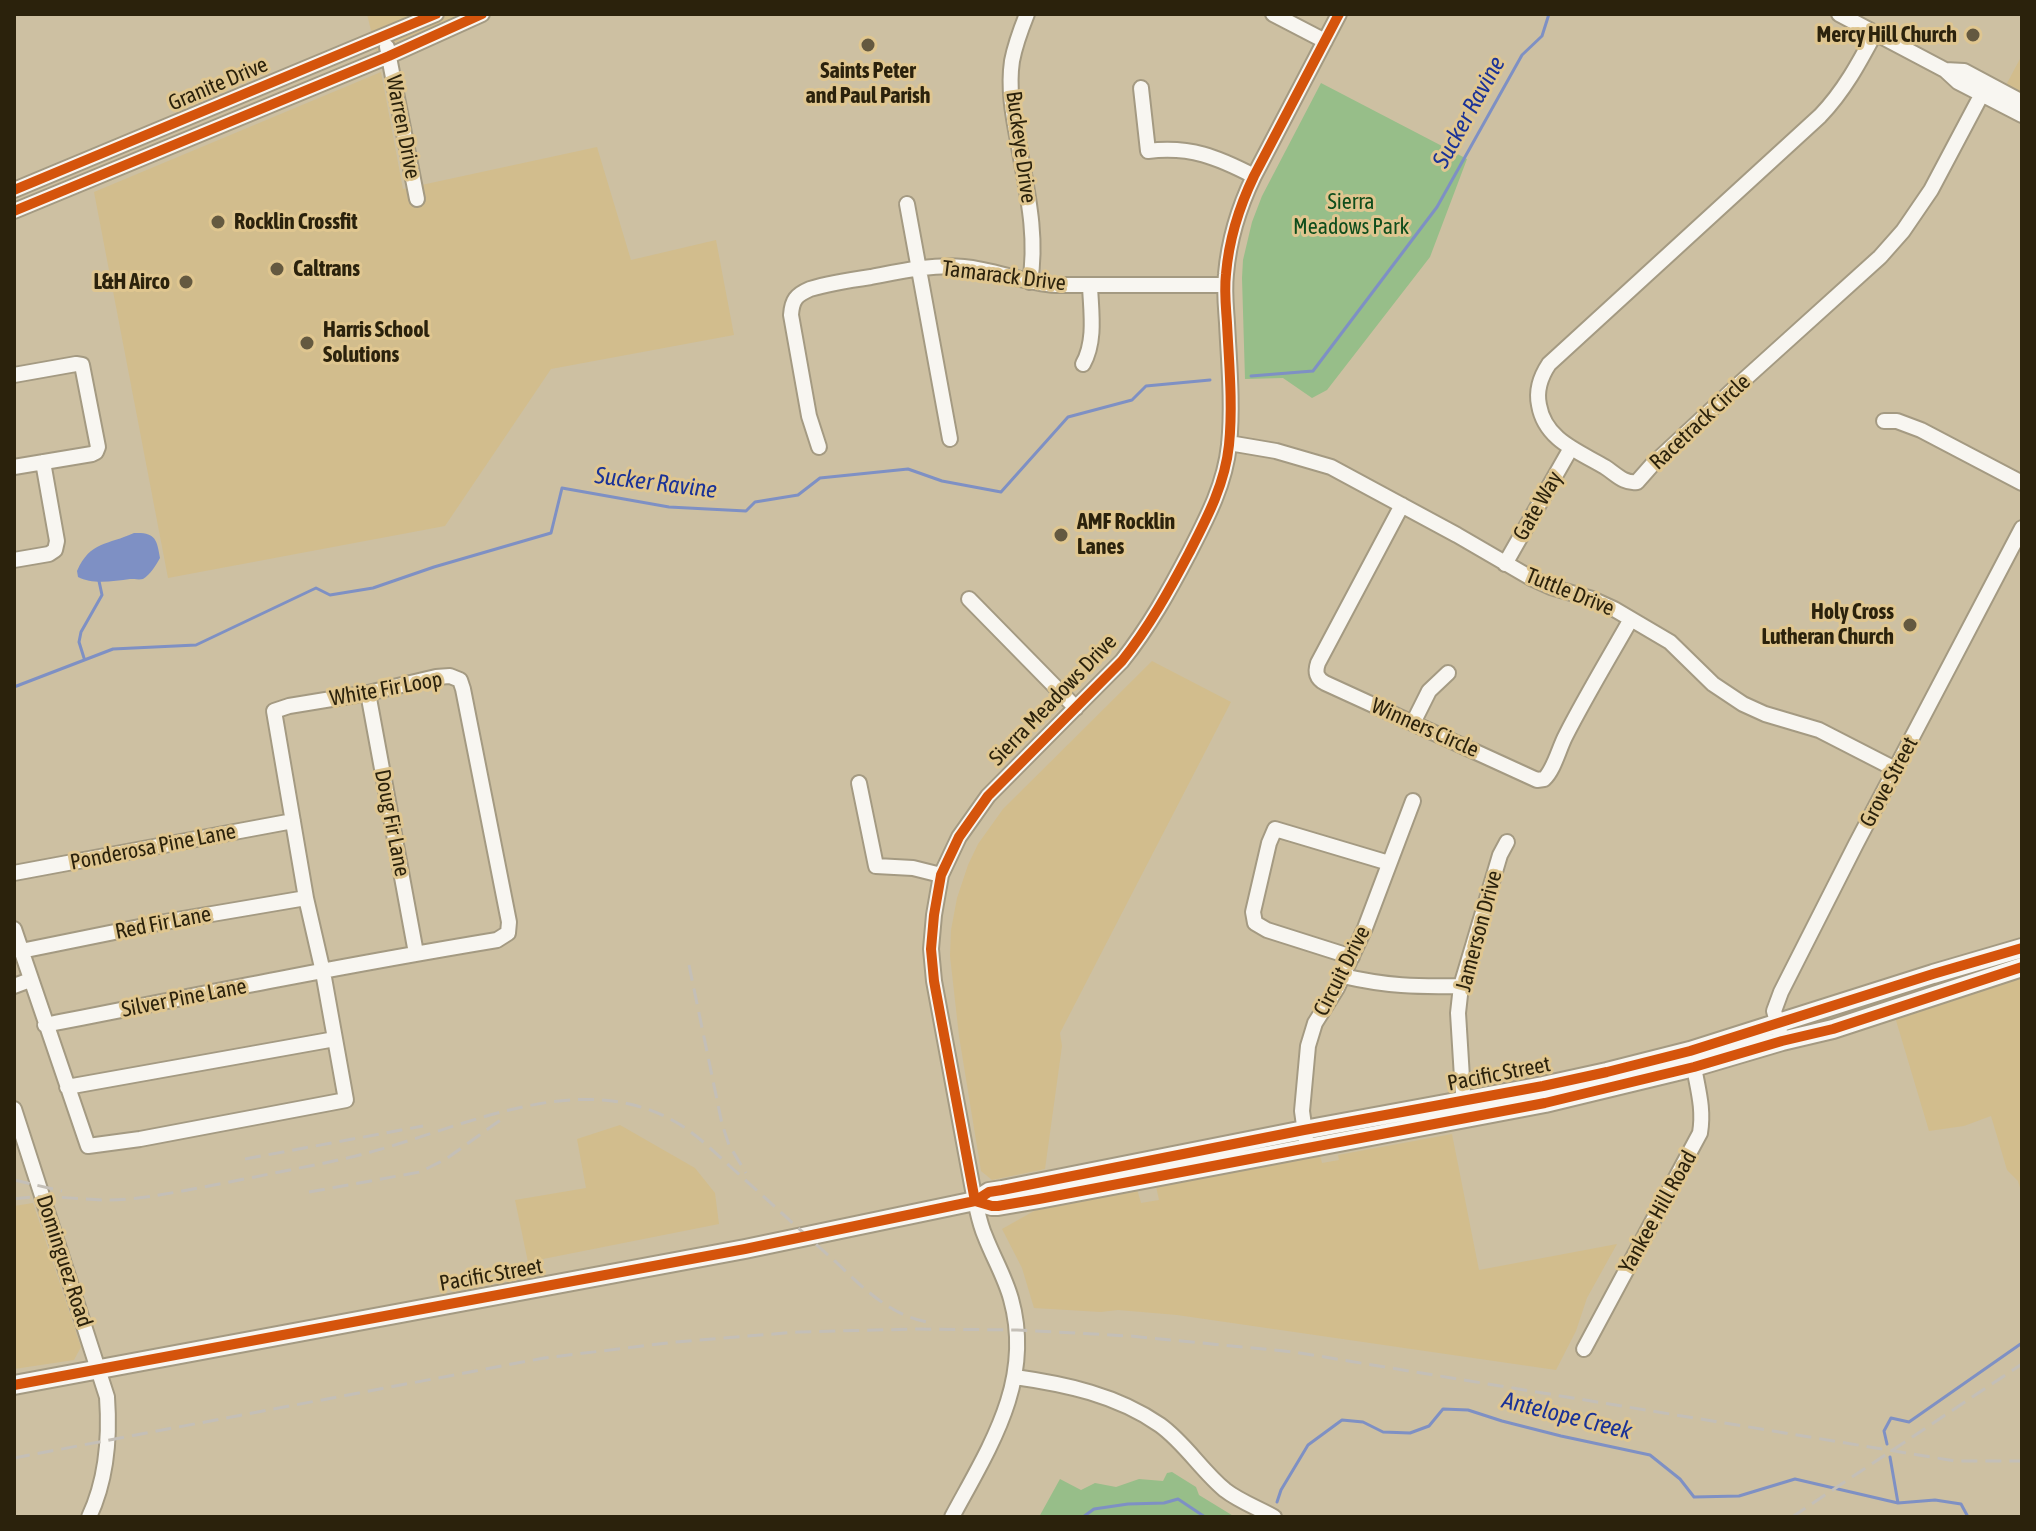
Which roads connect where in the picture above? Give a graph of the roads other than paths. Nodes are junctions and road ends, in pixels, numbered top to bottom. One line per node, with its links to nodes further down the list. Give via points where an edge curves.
1 (436, 14): 8 (street, Granite Drive)
2 (482, 14): 10 (street, Granite Drive)
3 (1027, 14): 22 (street, Buckeye Drive, via 1015,48 1011,83 1033,228)
4 (1273, 14): 9 (street)
5 (1339, 14): 9 (street, Sierra Meadows Drive)
6 (1839, 14): 7 (street)
7 (1875, 33): 11 (street); 31 (street, Racetrack Circle, via 1855,72 1820,116 1549,364 1538,391 1541,411 1550,431)
8 (385, 37): 10 (street, Warren Drive); 17 (street, Granite Drive)
9 (1325, 41): 16 (street, Sierra Meadows Drive)
10 (389, 56): 18 (street, Warren Drive); 20 (street, Granite Drive)
11 (1945, 70): 13 (street); 14 (street, via 1964,71)
12 (1141, 88): 16 (street, via 1148,151 1203,153)
13 (1982, 92): 15 (street); 31 (street, Racetrack Circle, via 1931,190 1880,257 1637,482 1624,481)
14 (2022, 102)
15 (2022, 115)
16 (1254, 176): 23 (street, Sierra Meadows Drive, via 1234,225)
17 (14, 190)
18 (417, 199)
19 (907, 204): 21 (street)
20 (14, 211)
21 (918, 268): 22 (street, Tamarack Drive, via 963,267); 28 (street); 30 (street, Tamarack Drive, via 810,289 794,298 792,328)
22 (1030, 282): 24 (street, Tamarack Drive)
23 (1225, 285): 24 (street, Tamarack Drive); 29 (street, Sierra Meadows Drive)
24 (1090, 286): 25 (street, via 1092,336)
25 (1083, 364)
26 (14, 375): 32 (street, via 76,364 84,370 96,452)
27 (1884, 421): 34 (street, via 1921,430)
28 (950, 439)
29 (1229, 443): 35 (street, Tuttle Drive, via 1331,467); 43 (street, Sierra Meadows Drive, via 1214,503 1161,606 1122,661)
30 (819, 447)
31 (1571, 448): 38 (street, Gate Way)
32 (43, 462): 33 (street); 37 (street, via 55,550)
33 (14, 467)
34 (2022, 483)
35 (1402, 505): 38 (street, Tuttle Drive); 44 (street, Winners Circle, via 1316,669 1319,680)
36 (2022, 528): 45 (street, Grove Street)
37 (14, 560)
38 (1505, 564): 40 (street, Tuttle Drive)
39 (969, 599): 43 (street)
40 (1631, 619): 44 (street, Winners Circle, via 1544,779); 45 (street, Tuttle Drive, via 1670,642 1743,704 1819,730)
41 (1448, 673): 44 (street, via 1429,691)
42 (368, 693): 48 (street, White Fir Loop, via 274,711); 56 (street, Doug Fir Lane); 56 (street, White Fir Loop, via 436,677 460,680 509,922 508,933 497,940)
43 (1076, 708): 52 (street, Sierra Meadows Drive, via 988,796)
44 (1413, 723)
45 (1895, 769): 67 (street, Grove Street, via 1781,992 1774,1011)
46 (859, 783): 52 (street, via 876,866)
47 (1413, 801): 50 (street, Circuit Drive)
48 (293, 821): 51 (street, Ponderosa Pine Lane); 53 (street, White Fir Loop)
49 (1507, 842): 64 (street, Jamerson Drive)
50 (1389, 863): 58 (street, Circuit Drive); 58 (street, via 1275,829 1269,843 1255,923)
51 (14, 873)
52 (941, 875): 74 (street, Sierra Meadows Drive, via 932,938 934,981)
53 (306, 898): 55 (street, Red Fir Lane); 59 (street, White Fir Loop)
54 (14, 929): 55 (street)
55 (21, 951): 62 (street)
56 (416, 953): 59 (street, White Fir Loop)
57 (2022, 953): 60 (main road, Pacific Street); 65 (main road, Pacific Street)
58 (1352, 957): 61 (street, Circuit Drive)
59 (323, 972): 66 (street, Silver Pine Lane); 68 (street)
60 (1933, 974): 65 (main road, via 1891,999); 67 (main road, Pacific Street)
61 (1343, 976): 64 (street, via 1383,985); 73 (street, Circuit Drive, via 1315,1023 1308,1046 1302,1111)
62 (30, 980): 63 (street); 66 (street)
63 (14, 986)
64 (1461, 986): 72 (street, Jamerson Drive)
65 (1885, 1012): 67 (main road, Pacific Street, via 1833,1029)
66 (45, 1025): 70 (street)
67 (1780, 1032): 69 (main road, Pacific Street); 72 (main road, Pacific Street)
68 (335, 1039): 70 (street); 70 (street, via 346,1100 140,1139 88,1146)
69 (1694, 1067): 72 (main road, Pacific Street, via 1584,1094); 75 (street, Yankee Hill Road, via 1702,1104 1700,1133)
70 (67, 1087)
71 (14, 1109): 76 (street, Dominguez Road)
72 (1464, 1109): 73 (main road, Pacific Street)
73 (1306, 1139): 74 (main road, Pacific Street, via 989,1192)
74 (975, 1201): 76 (main road, Pacific Street, via 745,1249); 77 (street, Sierra Meadows Drive, via 1015,1315)
75 (1584, 1349)
76 (99, 1368): 78 (main road, Pacific Street); 79 (street, Dominguez Road, via 107,1397 107,1451)
77 (1015, 1377): 80 (street, Sierra Meadows Drive, via 997,1432); 81 (street, via 1079,1389 1135,1409 1162,1426 1227,1491)
78 (14, 1385)
79 (89, 1517)
80 (952, 1517)
81 (1274, 1517)

